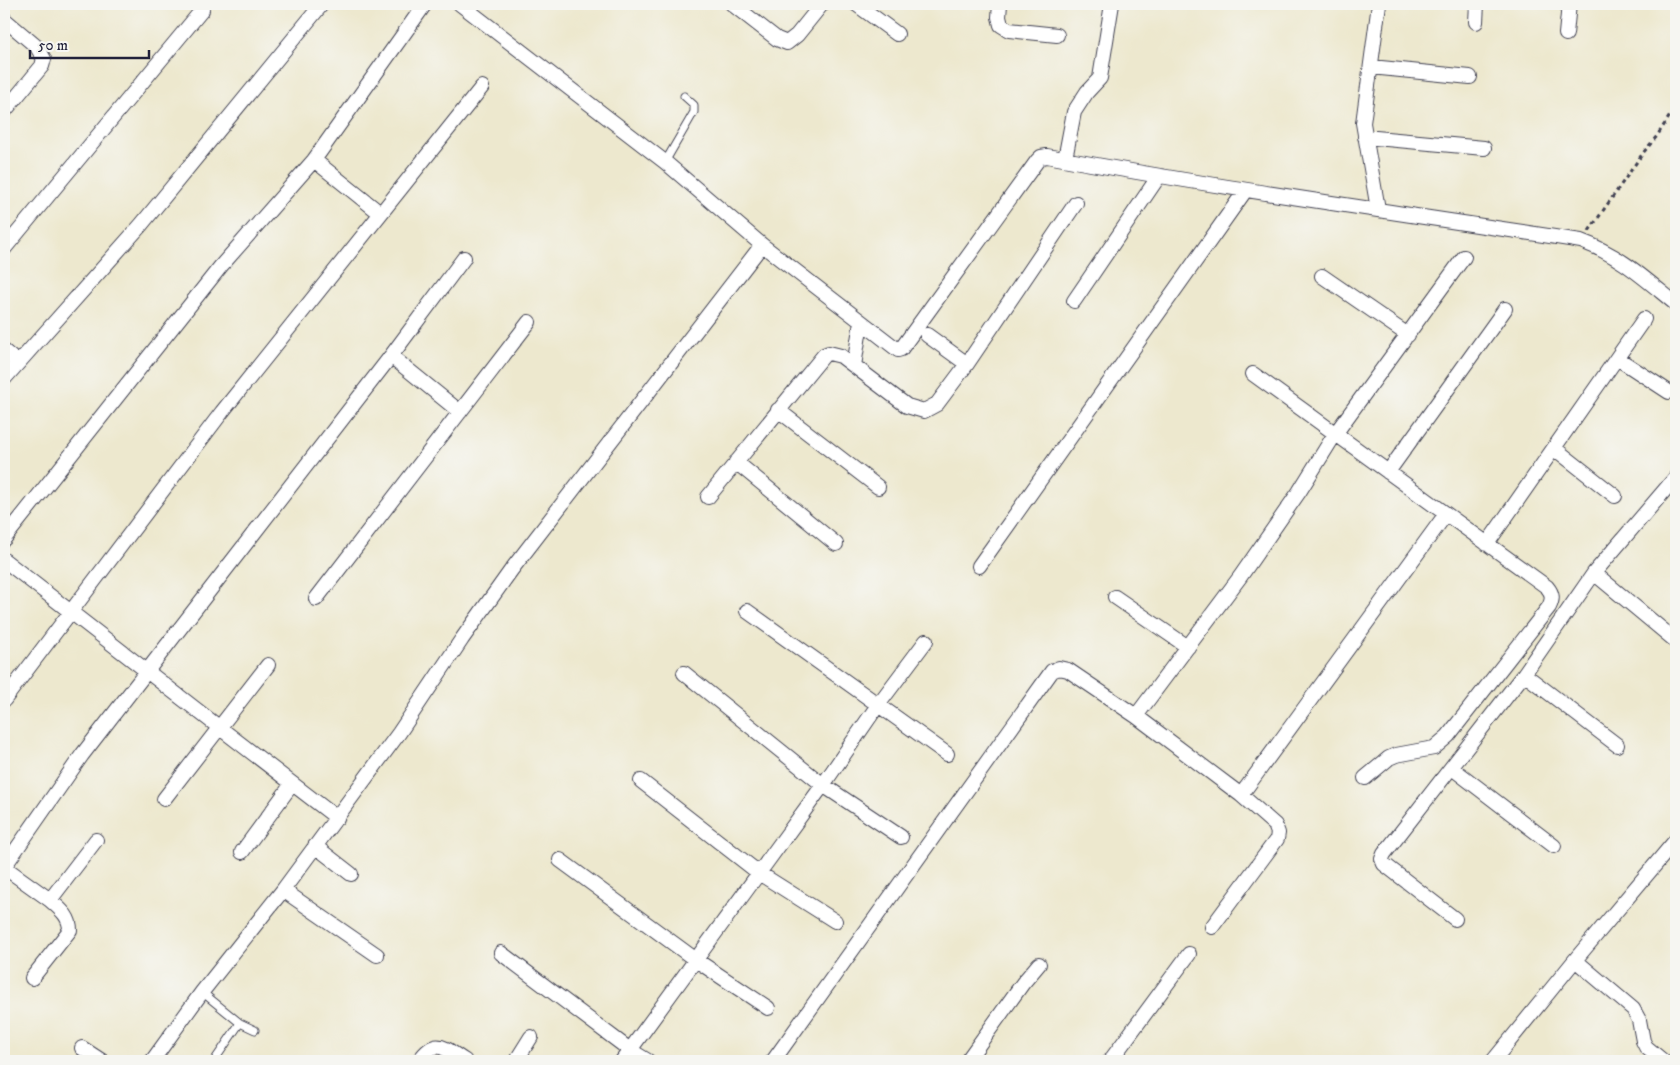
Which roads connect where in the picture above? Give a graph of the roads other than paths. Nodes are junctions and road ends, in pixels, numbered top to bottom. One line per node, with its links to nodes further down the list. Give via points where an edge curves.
1 (322, 4): 49 (street, via 141,225)
2 (425, 4): 26 (street)
3 (460, 4): 27 (street)
4 (732, 4): 5 (street, via 777,39 786,42 797,35)
5 (822, 4)
6 (856, 4): 15 (street)
7 (1000, 4): 17 (street, via 1001,25 1009,30)
8 (1112, 4): 25 (street, via 1100,78 1074,112)
9 (1379, 4): 18 (street)
10 (1477, 4): 14 (street)
11 (1569, 4): 16 (street)
12 (202, 10): 34 (street)
13 (4, 20): 22 (street, via 37,47 44,59 42,66)
14 (1476, 22)
15 (896, 34)
16 (1566, 34)
17 (1057, 35)
18 (1371, 66): 19 (street); 23 (street)
19 (1470, 77)
20 (482, 87): 32 (street)
21 (684, 96): 27 (lane, via 694,104 694,112)
22 (4, 112)
23 (1365, 137): 24 (street); 31 (street)
24 (1484, 148)
25 (1065, 159): 28 (street); 43 (street, via 1047,156 1037,161 900,349)
26 (314, 160): 32 (street); 66 (street, via 221,266)
27 (665, 162): 33 (street)
28 (1159, 176): 29 (street); 38 (street)
29 (1245, 191): 31 (street); 70 (street)
30 (1076, 203): 50 (street)
31 (1378, 209): 39 (street, via 1598,247 1617,257)
32 (380, 213): 75 (street, via 222,412)
33 (762, 244): 43 (street); 96 (street, via 512,570)
34 (4, 249)
35 (1464, 257): 45 (street)
36 (464, 258): 47 (street)
37 (1322, 276): 45 (street)
38 (1074, 301)
39 (1676, 304)
40 (1506, 309): 60 (street)
41 (1644, 319): 48 (street)
42 (530, 322): 56 (street)
43 (861, 322): 51 (street)
44 (927, 335): 50 (street)
45 (1408, 335): 57 (street)
46 (4, 350): 49 (street)
47 (391, 356): 56 (street); 80 (street)
48 (1617, 358): 54 (street); 58 (street)
49 (18, 363): 53 (street)
50 (967, 364): 51 (street, via 937,404 924,411 907,406)
51 (854, 366): 55 (street, via 842,356 824,355)
52 (1253, 374): 57 (street)
53 (4, 379)
54 (1669, 392)
55 (778, 410): 59 (street); 62 (street)
56 (460, 412): 73 (street)
57 (1335, 434): 60 (street); 78 (street, via 1289,507)
58 (1554, 448): 63 (street); 68 (street)
59 (736, 462): 64 (street); 67 (street)
60 (1388, 472): 65 (street)
61 (1676, 476): 71 (street)
62 (878, 487)
63 (1615, 496)
64 (708, 497)
65 (1446, 514): 68 (street); 94 (street)
66 (4, 539)
67 (836, 544)
68 (1487, 544): 90 (street, via 1547,587 1552,596 1549,607 1439,745 1389,758)
69 (4, 560): 75 (street)
70 (980, 566)
71 (1594, 573): 77 (street); 82 (street)
72 (1115, 597): 78 (street)
73 (316, 599)
74 (747, 611): 84 (street)
75 (70, 612): 80 (street); 83 (street)
76 (926, 640): 84 (street)
77 (1676, 641)
78 (1188, 647): 85 (street)
79 (268, 665): 86 (street)
80 (147, 671): 86 (street); 104 (street, via 82,755)
81 (684, 673): 93 (street)
82 (1524, 674): 87 (street); 89 (street)
83 (4, 700)
84 (878, 705): 88 (street); 93 (street)
85 (1136, 716): 94 (street); 133 (street, via 1068,670 1059,668 1052,671)
86 (220, 728): 92 (street); 95 (street)
87 (1618, 745)
88 (947, 754)
89 (1452, 768): 101 (street); 109 (street, via 1382,860)
90 (1365, 778)
91 (641, 782): 105 (street)
92 (292, 784): 96 (street); 102 (street)
93 (823, 785): 97 (street); 105 (street)
94 (1241, 795): 111 (street, via 1275,825 1278,833)
95 (164, 799)
96 (338, 818): 100 (street)
97 (901, 837)
98 (96, 840): 108 (street)
99 (1676, 840): 116 (street)
100 (315, 846): 106 (street); 107 (street)
101 (1554, 846)
102 (242, 852)
103 (560, 860): 115 (street)
104 (4, 867): 108 (street)
105 (759, 873): 110 (street); 115 (street)
106 (351, 874)
107 (283, 890): 114 (street); 119 (street)
108 (50, 900): 118 (street, via 65,913 70,930)
109 (1455, 919)
110 (835, 922)
111 (1212, 927)
112 (501, 953): 125 (street)
113 (1189, 954): 135 (street)
114 (377, 955)
115 (696, 960): 120 (street); 125 (street)
116 (1575, 960): 136 (street); 137 (street, via 1633,1009 1639,1020 1642,1041)
117 (1039, 964): 134 (street)
118 (32, 978)
119 (202, 992): 121 (lane); 127 (street)
120 (768, 1008)
121 (240, 1023): 122 (lane); 128 (lane)
122 (255, 1030)
123 (531, 1037): 131 (street)
124 (82, 1048): 126 (street)
125 (626, 1056): 132 (street)
126 (102, 1061)
127 (152, 1061)
128 (214, 1061)
129 (419, 1061): 130 (street, via 434,1046 440,1046)
130 (464, 1061)
131 (516, 1061)
132 (648, 1061)
133 (773, 1061)
134 (967, 1061)
135 (1110, 1061)
136 (1494, 1061)
137 (1663, 1061)

